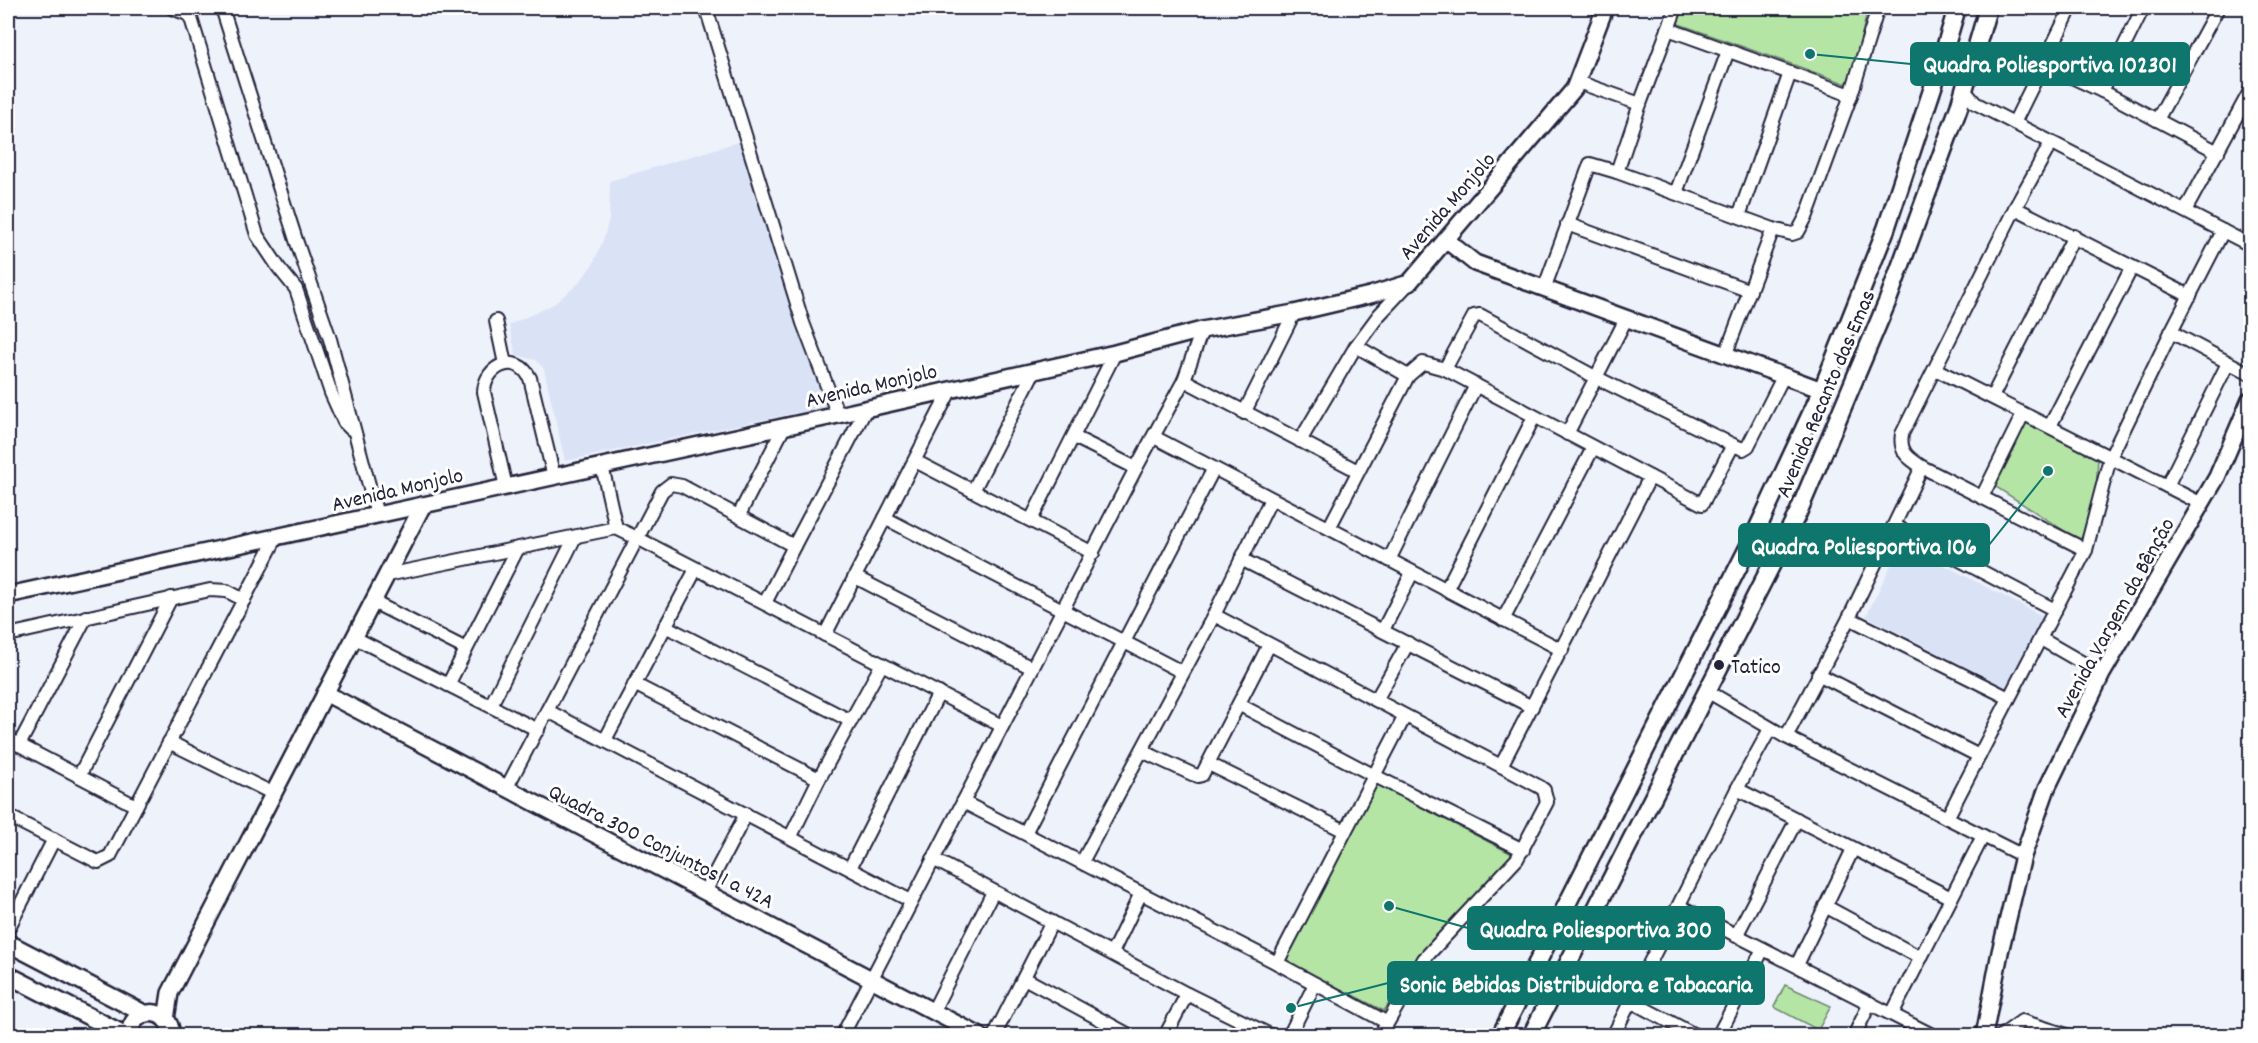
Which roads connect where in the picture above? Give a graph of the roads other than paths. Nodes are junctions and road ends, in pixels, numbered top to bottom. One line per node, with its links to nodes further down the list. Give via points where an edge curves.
1 (172, 8): 80 (street, via 190,15 257,235 296,289 331,393 344,422)
2 (222, 8): 80 (street, via 330,339)
3 (706, 8): 76 (street, via 803,323)
4 (1605, 8): 16 (street, Avenida Monjolo)
5 (1676, 8): 12 (street)
6 (1878, 8): 19 (street)
7 (1957, 8): 27 (main road, Avenida Recanto das Emas)
8 (1988, 8): 21 (main road, Avenida Recanto das Emas, via 1964,90)
9 (2072, 8): 14 (street)
10 (2143, 8): 17 (street)
11 (2218, 8): 23 (street)
12 (1668, 28): 13 (street); 20 (street)
13 (1728, 51): 15 (street); 30 (street)
14 (2044, 64): 17 (street); 24 (street)
15 (1790, 74): 19 (street); 33 (street)
16 (1578, 82): 20 (street); 41 (street, Avenida Monjolo)
17 (2102, 91): 23 (street)
18 (2250, 91): 22 (street)
19 (1851, 95): 36 (street, via 1800,230 1792,234)
20 (1640, 104): 29 (street)
21 (1967, 105): 24 (street); 28 (main road, Avenida Recanto das Emas)
22 (2245, 115): 26 (street)
23 (2157, 120): 26 (street)
24 (2014, 123): 25 (street)
25 (2050, 143): 31 (street); 32 (street)
26 (2218, 152): 32 (street)
27 (1910, 158): 28 (main road, via 1926,170); 34 (main road, Avenida Recanto das Emas)
28 (1938, 164): 39 (main road, Avenida Recanto das Emas)
29 (1617, 172): 30 (street); 35 (street, via 1590,164)
30 (1676, 193): 33 (street)
31 (2015, 208): 40 (street); 61 (street)
32 (2185, 211): 38 (street)
33 (1739, 216): 36 (street)
34 (1889, 218): 39 (main road, via 1904,222); 70 (main road, Avenida Recanto das Emas)
35 (1567, 224): 45 (street); 46 (street)
36 (1773, 229): 46 (street)
37 (2250, 229): 42 (street)
38 (2223, 231): 42 (street); 48 (street)
39 (1912, 234): 117 (main road, Avenida Recanto das Emas, via 1875,332)
40 (2074, 236): 43 (street); 71 (street)
41 (1446, 240): 44 (street, Avenida Monjolo); 45 (street, via 1475,263)
42 (2247, 243)
43 (2132, 267): 48 (street); 78 (street)
44 (1408, 283): 47 (street, Avenida Monjolo); 50 (street)
45 (1544, 290): 51 (street)
46 (1750, 291): 57 (street)
47 (1370, 295): 49 (street, Avenida Monjolo); 50 (street)
48 (2190, 296): 54 (street)
49 (1294, 313): 53 (street, Avenida Monjolo); 74 (street)
50 (1379, 315): 55 (street)
51 (1626, 319): 57 (street); 66 (street)
52 (496, 321): 59 (street)
53 (1202, 330): 56 (street, Avenida Monjolo); 67 (street)
54 (2171, 332): 58 (street); 87 (street)
55 (1356, 346): 64 (street); 84 (street)
56 (1115, 353): 62 (street, Avenida Monjolo); 82 (street)
57 (1725, 356): 65 (street)
58 (2228, 363): 63 (street); 96 (street)
59 (505, 364): 94 (street, via 527,371); 97 (street, via 490,372 484,392)
60 (1445, 369): 64 (street, via 1423,363); 66 (street, via 1478,314); 68 (street)
61 (1935, 369): 71 (street); 90 (street, via 1900,443 1902,451)
62 (1034, 371): 69 (street, Avenida Monjolo); 98 (street)
63 (2250, 374)
64 (1408, 376): 93 (street)
65 (1783, 376): 70 (street); 85 (street, via 1748,446 1743,449)
66 (1598, 378): 81 (street); 85 (street)
67 (1184, 380): 74 (street); 83 (street)
68 (1476, 386): 77 (street); 120 (street)
69 (951, 389): 73 (street, Avenida Monjolo); 88 (street)
70 (1822, 390): 110 (main road, Avenida Recanto das Emas)
71 (1992, 397): 75 (street)
72 (2250, 400): 101 (street, Avenida Vargem da Bênção)
73 (866, 409): 76 (street, Avenida Monjolo); 114 (street)
74 (1244, 413): 84 (street)
75 (2023, 414): 78 (street); 99 (street)
76 (838, 415): 79 (street, Avenida Monjolo)
77 (1533, 417): 81 (street); 127 (street)
78 (2050, 426): 87 (street)
79 (784, 427): 89 (street, Avenida Monjolo); 104 (street)
80 (354, 432): 103 (street)
81 (1567, 435): 86 (street)
82 (1074, 437): 91 (street); 106 (street)
83 (1154, 437): 91 (street); 92 (street)
84 (1300, 441): 93 (street)
85 (1733, 445): 95 (street, via 1702,504)
86 (1593, 448): 95 (street); 138 (street)
87 (2110, 458): 96 (street); 116 (street)
88 (915, 461): 98 (street); 105 (street)
89 (602, 466): 94 (street, Avenida Monjolo); 108 (street)
90 (1922, 467): 99 (street); 107 (street)
91 (1136, 468): 118 (street)
92 (1213, 470): 100 (street); 145 (street)
93 (1358, 471): 109 (street)
94 (554, 477): 97 (street, Avenida Monjolo)
95 (1650, 477): 149 (street)
96 (2167, 486): 101 (street)
97 (506, 487): 102 (street, Avenida Monjolo)
98 (973, 491): 106 (street)
99 (1982, 497): 116 (street)
100 (1271, 499): 109 (street); 119 (street)
101 (2202, 504): 154 (street, Avenida Vargem da Bênção)
102 (423, 505): 103 (street, Avenida Monjolo); 124 (street)
103 (377, 515): 112 (street, Avenida Monjolo)
104 (739, 515): 113 (street, via 671,484 662,491); 114 (street)
105 (885, 518): 125 (street); 133 (street)
106 (1031, 519): 118 (street)
107 (1895, 526): 134 (street); 137 (street)
108 (616, 528): 111 (street); 113 (street)
109 (1329, 528): 120 (street)
110 (1755, 534): 117 (main road, via 1753,546 1757,553 1769,558); 123 (main road, Avenida Recanto das Emas)
111 (575, 537): 115 (street); 162 (street)
112 (276, 538): 128 (street, Avenida Monjolo); 130 (street)
113 (637, 538): 121 (street); 165 (street)
114 (794, 546): 132 (street)
115 (518, 549): 124 (street); 148 (street)
116 (2086, 550): 134 (street)
117 (1779, 552): 126 (main road, Avenida Recanto das Emas)
118 (1093, 553): 133 (street)
119 (1241, 559): 135 (street); 140 (street)
120 (1389, 560): 122 (street)
121 (696, 569): 132 (street); 139 (street)
122 (1412, 573): 127 (street); 140 (street)
123 (1734, 574): 126 (main road, via 1748,566 1759,576); 242 (main road, Avenida Recanto das Emas)
124 (387, 575): 131 (street)
125 (855, 578): 142 (street); 151 (street)
126 (1760, 585): 157 (main road, Avenida Recanto das Emas)
127 (1446, 590): 138 (street)
128 (8, 595)
129 (171, 598): 130 (street, via 220,589); 136 (street); 181 (street)
130 (244, 600): 174 (street)
131 (373, 602): 143 (street); 148 (street)
132 (765, 603): 142 (street)
133 (1062, 610): 145 (street); 151 (street)
134 (2055, 610): 144 (street)
135 (1214, 615): 147 (street); 152 (street)
136 (86, 617): 141 (street); 175 (street)
137 (1849, 618): 153 (street); 160 (street)
138 (1503, 620): 149 (street)
139 (665, 626): 155 (street); 167 (street)
140 (1383, 630): 146 (street)
141 (8, 635)
142 (825, 635): 150 (street)
143 (354, 638): 156 (street); 158 (street)
144 (2041, 639): 154 (street); 160 (street)
145 (1123, 642): 152 (street); 193 (street)
146 (1408, 644): 161 (street); 164 (street)
147 (1269, 645): 161 (street); 163 (street)
148 (466, 649): 156 (street)
149 (1562, 650): 164 (street)
150 (882, 664): 159 (street); 167 (street)
151 (1032, 668): 168 (street)
152 (1182, 672): 176 (street)
153 (1818, 674): 171 (street); 177 (street)
154 (2102, 674): 199 (street, Avenida Vargem da Bênção, via 2047,788)
155 (634, 684): 173 (street); 182 (street)
156 (448, 685): 162 (street)
157 (1707, 691): 169 (street); 243 (main road, Avenida Recanto das Emas)
158 (325, 693): 183 (street, Quadra 300 Conjuntos 1 a 42A); 185 (street)
159 (939, 693): 168 (street); 202 (street)
160 (2010, 698): 177 (street)
161 (1376, 700): 166 (street)
162 (491, 705): 170 (street)
163 (1239, 705): 178 (street); 180 (street)
164 (1532, 707): 179 (street)
165 (548, 711): 170 (street); 173 (street)
166 (1405, 716): 179 (street); 180 (street)
167 (851, 721): 182 (street)
168 (1002, 726): 186 (street)
169 (1770, 729): 171 (street); 184 (street)
170 (538, 730): 183 (street)
171 (1786, 737): 190 (street)
172 (8, 739): 175 (street)
173 (605, 740): 188 (street)
174 (169, 742): 185 (street); 187 (street)
175 (20, 745): 181 (street)
176 (1142, 751): 178 (street, via 1198,776); 201 (street)
177 (1979, 756): 190 (street)
178 (1209, 764): 192 (street)
179 (1501, 766): 198 (street, via 1540,787 1547,798)
180 (1373, 775): 192 (street); 198 (street)
181 (79, 776): 187 (street)
182 (819, 779): 194 (street)
183 (506, 789): 203 (street, Quadra 300 Conjuntos 1 a 42A)
184 (1737, 789): 191 (street); 208 (street)
185 (274, 794): 224 (street)
186 (963, 802): 193 (street); 200 (street)
187 (136, 806): 196 (street, via 110,856 103,861)
188 (746, 814): 194 (street); 203 (street)
189 (8, 816): 196 (street)
190 (1947, 818): 195 (street)
191 (1797, 819): 197 (street); 212 (street)
192 (1345, 831): 218 (street)
193 (1025, 833): 201 (street)
194 (791, 836): 202 (street)
195 (1983, 836): 199 (street); 206 (street)
196 (54, 839): 211 (street)
197 (1853, 849): 206 (street); 209 (street)
198 (1522, 850): 231 (street, via 1510,868 1424,960)
199 (2023, 856): 249 (street, Avenida Vargem da Bênção)
200 (933, 860): 204 (street); 207 (street)
201 (1082, 862): 205 (street)
202 (850, 868): 207 (street)
203 (705, 892): 222 (street, Quadra 300 Conjuntos 1 a 42A)
204 (993, 892): 210 (street); 228 (street)
205 (1141, 893): 216 (street); 218 (street)
206 (1951, 898): 217 (street)
207 (911, 901): 222 (street)
208 (1679, 906): 212 (street); 226 (street)
209 (1825, 906): 217 (street); 219 (street)
210 (1052, 922): 216 (street); 221 (street)
211 (8, 929)
212 (1736, 936): 214 (street)
213 (8, 943): 215 (main road)
214 (1763, 949): 219 (street); 246 (street)
215 (27, 953): 220 (main road, via 21,971); 229 (main road)
216 (1112, 953): 225 (street)
217 (1921, 958): 230 (street)
218 (1277, 963): 223 (street)
219 (1797, 965): 227 (street)
220 (8, 976): 233 (main road)
221 (1024, 978): 236 (street); 237 (street)
222 (871, 979): 228 (street, Quadra 300 Conjuntos 1 a 42A); 234 (street)
223 (1315, 984): 231 (street); 240 (street)
224 (170, 993): 229 (street); 232 (street)
225 (1187, 994): 238 (street); 239 (street)
226 (1630, 1001): 244 (street); 245 (street)
227 (1870, 1003): 230 (street); 247 (street)
228 (933, 1011): 235 (street, Quadra 300 Conjuntos 1 a 42A)
229 (146, 1013): 232 (main road, via 159,1014); 233 (main road, via 132,1025)
230 (1892, 1014): 248 (street)
231 (1386, 1022): 241 (street)
232 (173, 1030)
233 (128, 1035)
234 (842, 1035)
235 (980, 1035)
236 (994, 1035)
237 (1131, 1035)
238 (1165, 1035)
239 (1272, 1035)
240 (1289, 1035)
241 (1380, 1035)
242 (1500, 1035)
243 (1531, 1035)
244 (1613, 1035)
245 (1697, 1035)
246 (1718, 1035)
247 (1854, 1035)
248 (1930, 1035)
249 (1984, 1035)
250 (2001, 1035): 251 (street, via 2022,1021)
251 (2070, 1035)

